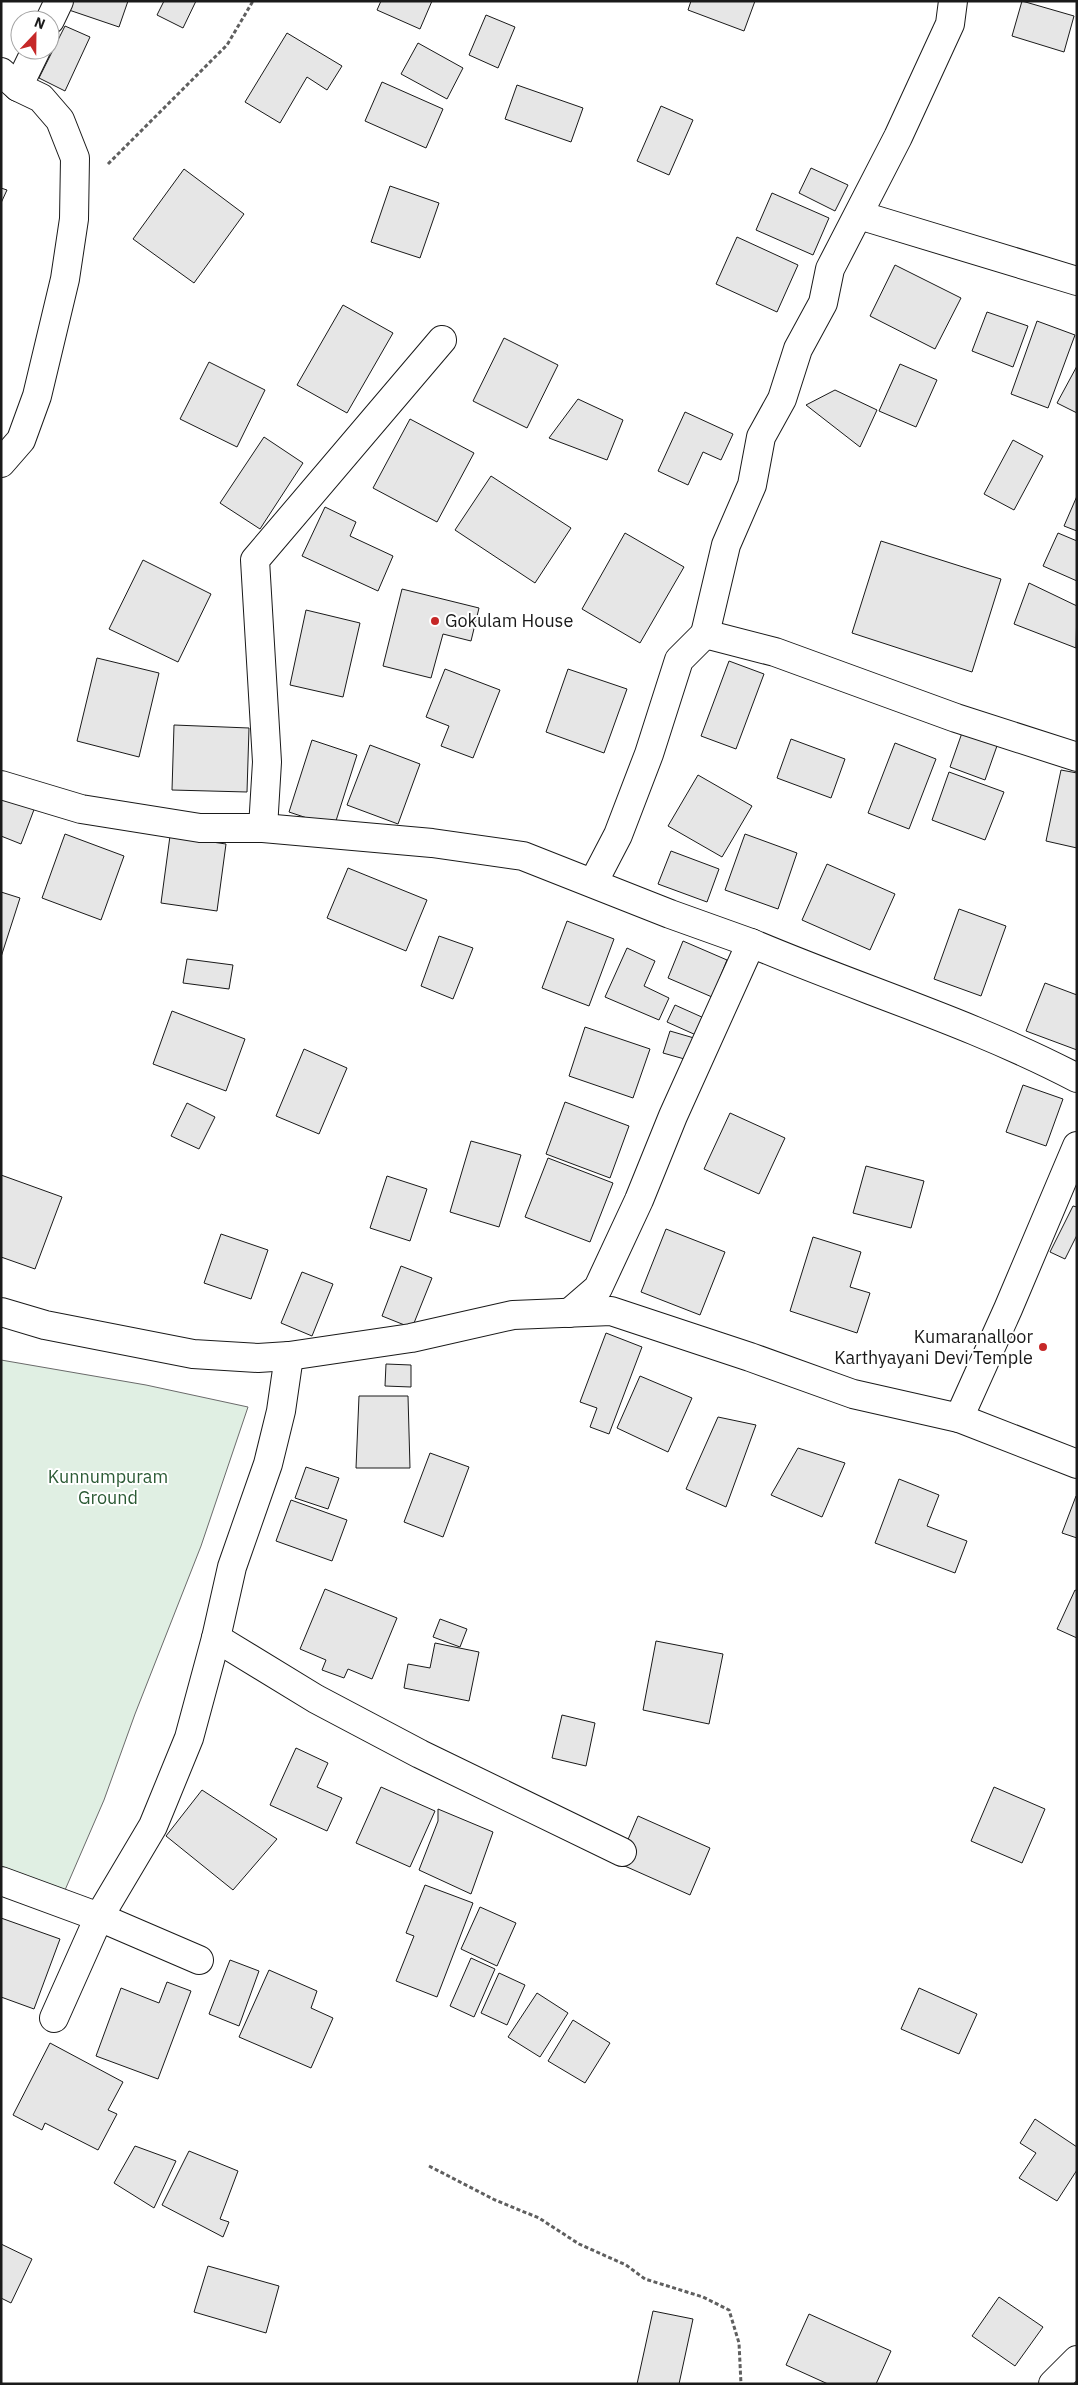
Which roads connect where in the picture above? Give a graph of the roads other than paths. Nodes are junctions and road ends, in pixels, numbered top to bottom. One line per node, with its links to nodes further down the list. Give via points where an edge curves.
1 (953, 1): 4 (street, via 950,24)
2 (27, 60): 3 (street)
3 (9, 80): 7 (street, via 41,98 60,120 75,158 74,219 65,279 36,396 21,440)
4 (859, 214): 5 (street); 8 (street, via 830,269 823,303 798,349 782,400 760,437 752,485 726,545)
5 (1077, 281)
6 (442, 340): 11 (street, via 254,560 267,762)
7 (1, 462)
8 (705, 634): 9 (street, via 775,652 956,718); 12 (street, via 679,660 622,826)
9 (1077, 757)
10 (1, 785): 11 (street, via 82,809 200,828)
11 (264, 828): 12 (street, via 432,843 523,856)
12 (593, 883): 13 (street)
13 (751, 942): 14 (street, via 948,1020 1039,1058); 17 (street, via 598,1288)
14 (1077, 1078)
15 (1077, 1146): 19 (street)
16 (1, 1312): 18 (street, via 45,1325 193,1354 258,1358)
17 (569, 1313): 18 (street, via 514,1315 411,1338); 19 (street, via 611,1311 853,1394)
18 (289, 1356): 21 (street, via 268,1464 232,1566)
19 (959, 1418): 20 (street)
20 (1077, 1464)
21 (216, 1638): 22 (street, via 324,1704); 24 (street, via 189,1738 154,1826)
22 (622, 1852)
23 (1, 1881): 24 (street)
24 (99, 1917): 25 (street); 26 (street)
25 (199, 1960)
26 (54, 2018)
27 (1077, 2360): 28 (street)
28 (1053, 2384)

